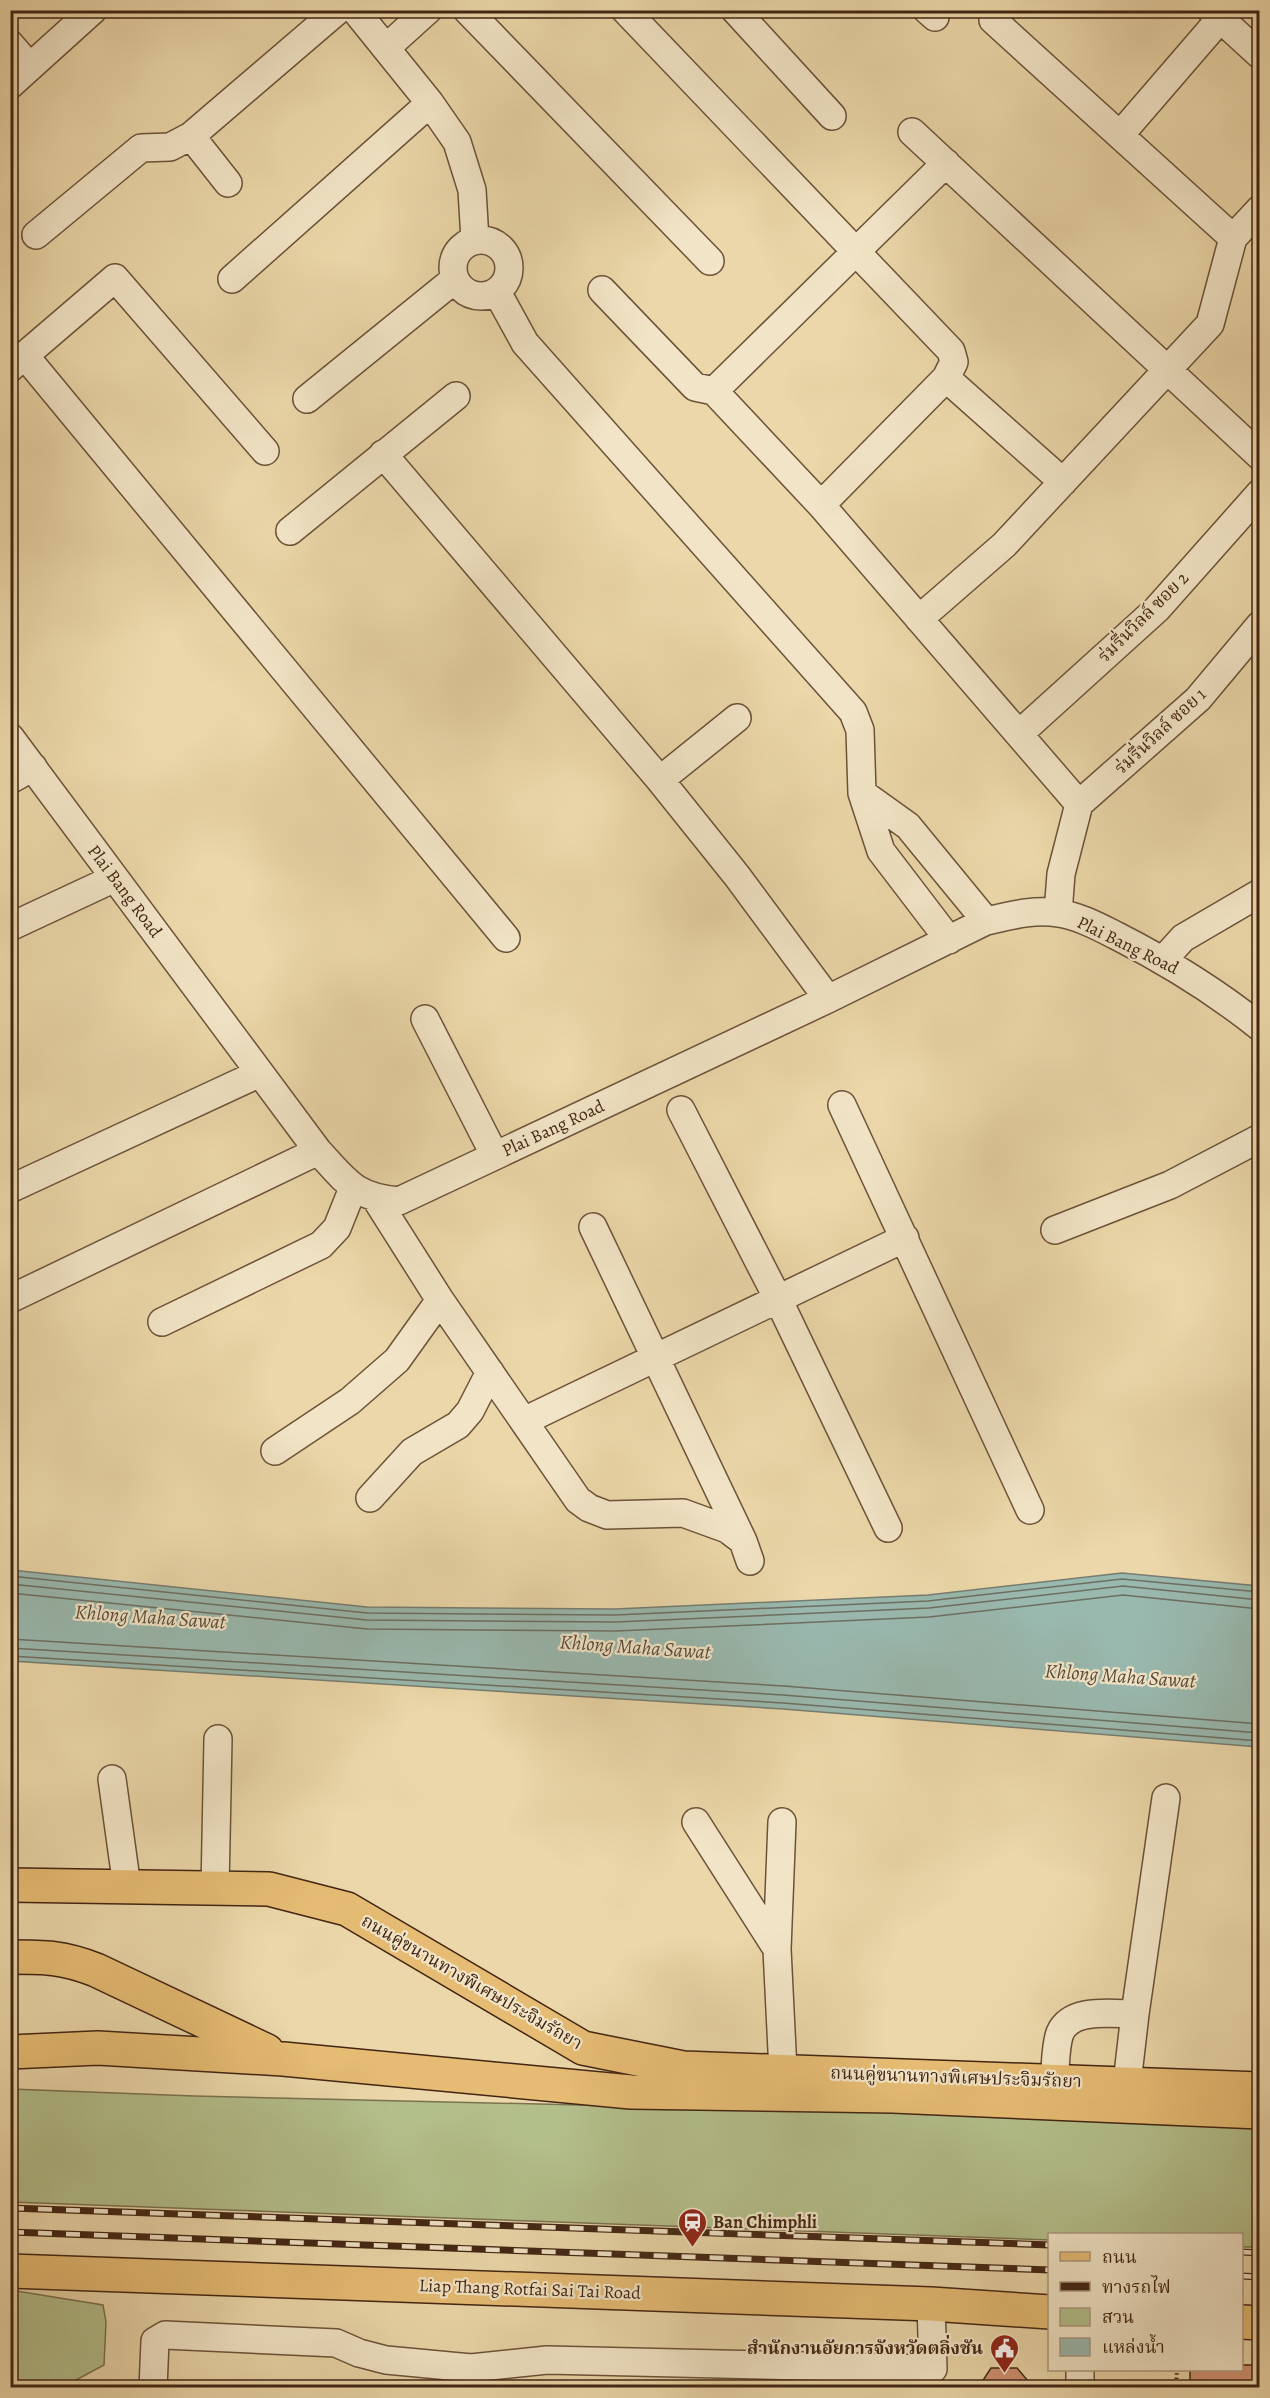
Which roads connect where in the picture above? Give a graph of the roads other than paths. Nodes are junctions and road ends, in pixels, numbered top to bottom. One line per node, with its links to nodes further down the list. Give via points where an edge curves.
1 (93, 10): 13 (street)
2 (338, 10): 19 (street)
3 (355, 10): 11 (street)
4 (428, 10): 11 (street)
5 (467, 10): 27 (street)
6 (626, 10): 26 (street)
7 (735, 10): 16 (street)
8 (1216, 15): 12 (street); 18 (street)
9 (993, 20): 18 (street)
10 (10, 44): 13 (street)
11 (386, 48): 15 (street)
12 (1260, 55)
13 (30, 67): 14 (street)
14 (10, 85)
15 (430, 103): 25 (street, via 457,142 472,190); 28 (street)
16 (832, 116)
17 (912, 132): 20 (street)
18 (1120, 135): 24 (street)
19 (191, 136): 21 (street); 23 (street, via 170,147 141,148)
20 (946, 163): 26 (street); 33 (street)
21 (228, 183)
22 (1260, 209): 24 (street)
23 (36, 235)
24 (1233, 237): 33 (street, via 1210,324)
25 (475, 240): 29 (street, via 458,251 454,259); 31 (street, via 495,243 508,257 509,276)
26 (855, 251): 34 (street, via 951,351 954,362); 35 (street)
27 (710, 261)
28 (231, 279)
29 (455, 279): 31 (street, via 460,287 478,296); 37 (street)
30 (602, 290): 35 (street, via 695,387)
31 (497, 292): 52 (street, via 525,344 853,712 860,730)
32 (18, 362): 38 (street, via 115,278); 59 (street)
33 (1167, 370): 40 (street); 41 (street)
34 (946, 378): 41 (street); 43 (street)
35 (714, 391): 43 (street)
36 (456, 396): 39 (street)
37 (307, 399)
38 (265, 452)
39 (383, 454): 44 (street); 51 (street)
40 (1260, 456)
41 (1063, 482): 45 (street, via 1004,545)
42 (1260, 493): 48 (street, ร่มรื่นวิลล์ ซอย 2, via 1157,609)
43 (821, 505): 45 (street)
44 (290, 531)
45 (919, 619): 48 (street)
46 (1260, 625): 53 (street, ร่มรื่นวิลล์ ซอย 1, via 1198,699)
47 (737, 718): 51 (street)
48 (1018, 734): 53 (street)
49 (10, 737): 50 (street, Plai Bang Road)
50 (22, 774): 54 (street, Plai Bang Road)
51 (660, 780): 62 (street)
52 (862, 793): 57 (street, via 908,826); 60 (street, via 881,851)
53 (1079, 804): 56 (street, via 1061,874)
54 (116, 878): 58 (street); 65 (street, Plai Bang Road)
55 (1260, 893): 61 (street, via 1183,938)
56 (1058, 913): 57 (street, Plai Bang Road, via 1034,912); 61 (street, Plai Bang Road, via 1090,923)
57 (986, 921): 60 (street, Plai Bang Road)
58 (10, 927)
59 (506, 938)
60 (949, 940): 62 (street, Plai Bang Road)
61 (1164, 959): 64 (street, Plai Bang Road)
62 (828, 999): 70 (street, Plai Bang Road)
63 (425, 1019): 70 (street)
64 (1260, 1027)
65 (260, 1074): 69 (street, Plai Bang Road); 71 (street)
66 (842, 1105): 75 (street)
67 (681, 1110): 77 (street)
68 (1260, 1138): 74 (street, via 1170,1185)
69 (318, 1151): 72 (street, Plai Bang Road); 76 (street)
70 (495, 1156): 72 (street, Plai Bang Road, via 399,1201)
71 (10, 1189)
72 (365, 1194): 78 (street); 79 (street, via 321,1245)
73 (593, 1227): 80 (street)
74 (1055, 1230)
75 (905, 1238): 77 (street); 85 (street)
76 (10, 1299)
77 (778, 1299): 80 (street); 86 (street)
78 (440, 1300): 81 (street); 83 (street, via 397,1360 350,1401)
79 (162, 1322)
80 (655, 1358): 82 (street); 82 (street, via 746,1551 728,1529 682,1513 607,1515 589,1508 578,1500)
81 (490, 1372): 82 (street); 84 (street, via 458,1425 412,1452)
82 (524, 1421)
83 (275, 1451)
84 (370, 1498)
85 (1030, 1510)
86 (888, 1527)
87 (218, 1739): 94 (street)
88 (112, 1779): 93 (street)
89 (1166, 1798): 97 (street)
90 (696, 1822): 95 (street)
91 (782, 1822): 95 (street)
92 (10, 1885): 93 (main road, ถนนคู่ขนานทางพิเศษประจิมรัถยา)
93 (127, 1887): 94 (main road, ถนนคู่ขนานทางพิเศษประจิมรัถยา)
94 (215, 1889): 100 (main road, ถนนคู่ขนานทางพิเศษประจิมรัถยา, via 270,1890 347,1909 583,2048 682,2068)
95 (777, 1949): 100 (street)
96 (10, 1958): 99 (main road, via 70,1960)
97 (1135, 2014): 101 (street, via 1086,2014 1071,2021 1060,2032); 102 (street)
98 (10, 2052): 99 (main road, via 98,2048)
99 (283, 2059): 104 (main road, via 631,2092 893,2096)
100 (783, 2071): 101 (main road, ถนนคู่ขนานทางพิเศษประจิมรัถยา)
101 (1054, 2080): 102 (main road, ถนนคู่ขนานทางพิเศษประจิมรัถยา)
102 (1127, 2083): 103 (main road, ถนนคู่ขนานทางพิเศษประจิมรัถยา)
103 (1260, 2089)
104 (1260, 2112)
105 (10, 2271): 106 (main road, Liap Thang Rotfai Sai Tai Road)
106 (931, 2304): 107 (main road, Liap Thang Rotfai Sai Tai Road); 110 (street, via 933,2369 547,2360)
107 (1048, 2312)
108 (1243, 2322): 109 (main road)
109 (1260, 2324)
110 (515, 2376): 111 (street, via 386,2360 359,2354 336,2343 165,2335 155,2341)
111 (153, 2388)

